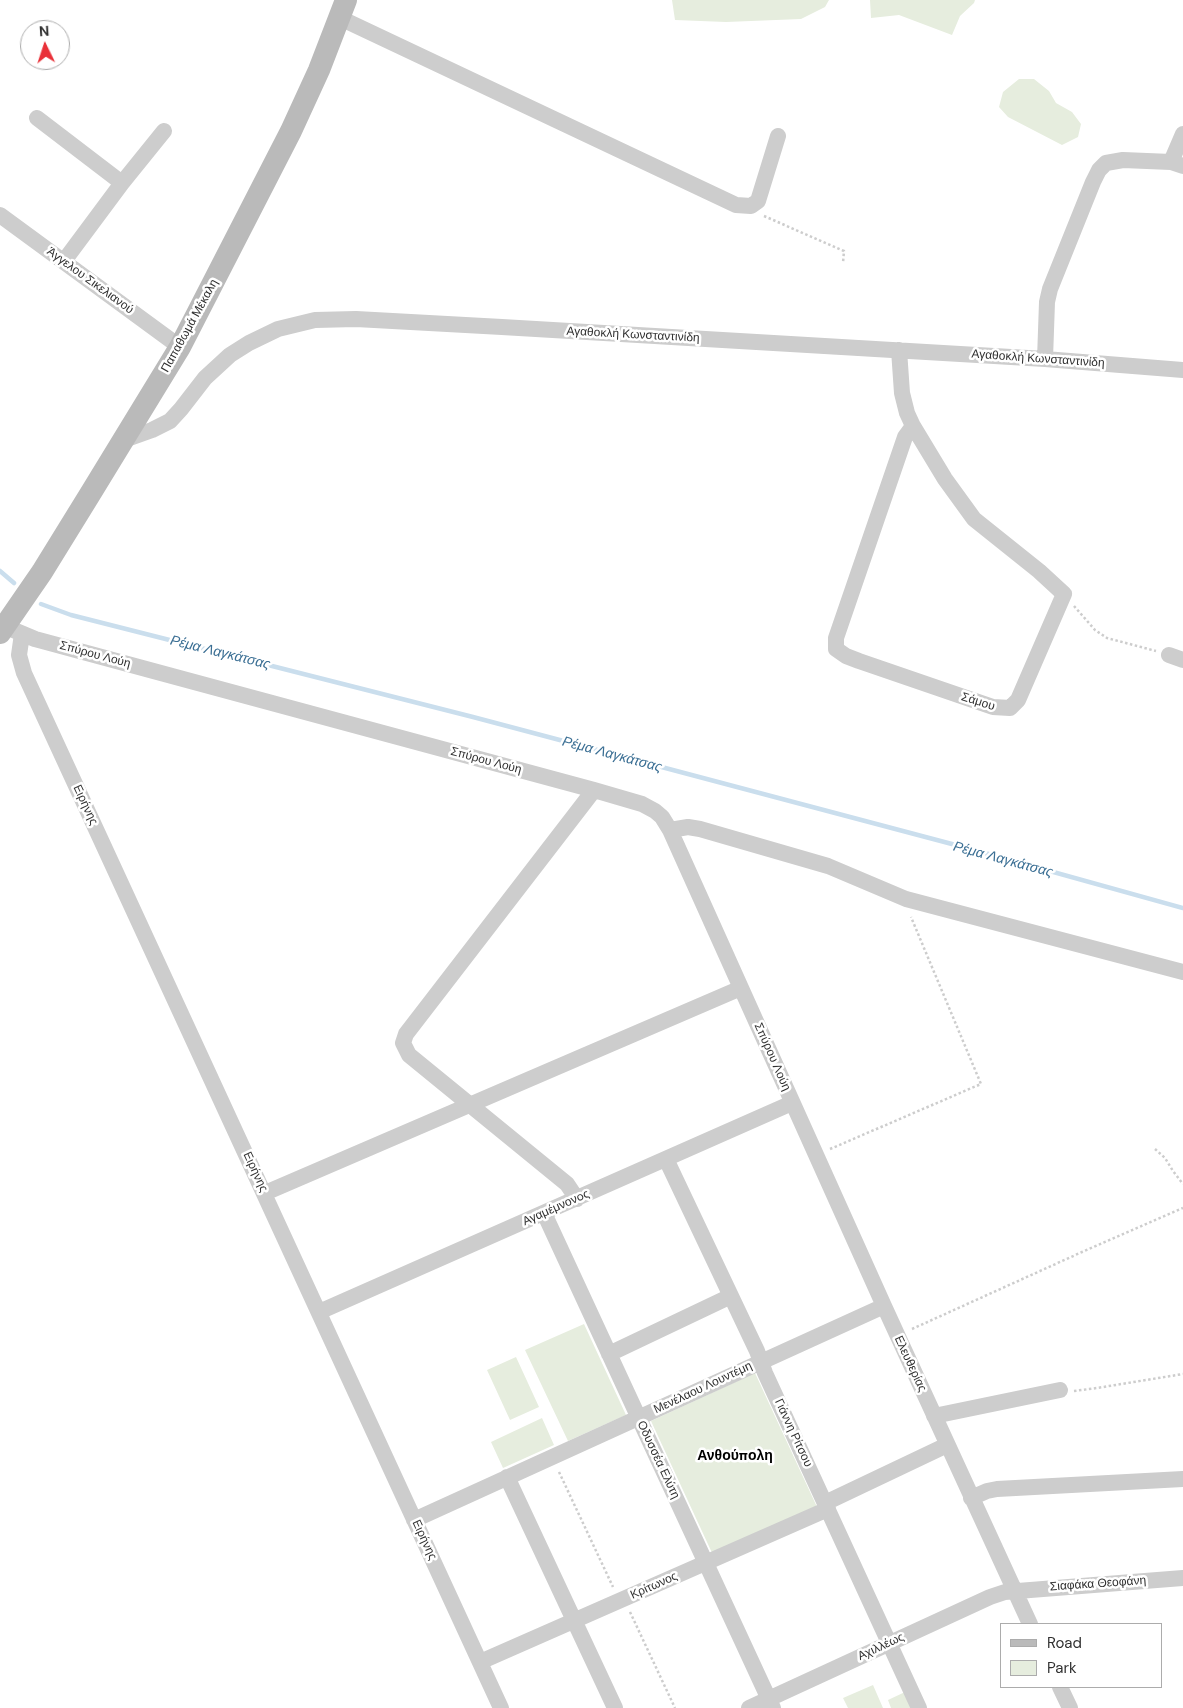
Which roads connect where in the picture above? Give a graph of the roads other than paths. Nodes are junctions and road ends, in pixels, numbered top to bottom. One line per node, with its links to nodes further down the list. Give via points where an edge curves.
1 (343, 9): 5 (street, via 731,204 751,206 758,201); 10 (street, Παπαθωμά Μέκαλη, via 291,132)
2 (37, 118): 7 (street)
3 (164, 131): 7 (street)
4 (1183, 134): 6 (street)
5 (778, 136)
6 (1177, 164): 12 (street, via 1115,161 1106,163 1099,170 1048,295)
7 (122, 183): 9 (street)
8 (0, 215): 9 (street, Άγγελου Σικελιανού)
9 (64, 261): 10 (street, Άγγελου Σικελιανού)
10 (180, 347): 15 (street, Παπαθωμά Μέκαλη)
11 (899, 350): 12 (street, Αγαθοκλή Κωνσταντινίδη); 14 (street, via 902,392); 15 (street, Αγαθοκλή Κωνσταντινίδη, via 424,322 315,320 278,329 248,343 205,378 170,421)
12 (1045, 359): 13 (street, Αγαθοκλή Κωνσταντινίδη)
13 (1183, 370)
14 (913, 426): 14 (street, Σάμου, via 905,437 836,638 836,649 859,662 1007,709 1018,700 1064,594 974,519)
15 (124, 440): 16 (street, Παπαθωμά Μέκαλη)
16 (9, 631): 17 (street, Σπύρου Λούη); 24 (street, Ειρήνης, via 24,673)
17 (594, 790): 18 (street, Σπύρου Λούη, via 648,807 662,818); 22 (street, via 404,1036 403,1047 408,1055)
18 (670, 830): 19 (street, via 700,829 828,866 906,899); 20 (street, Σπύρου Λούη)
19 (1183, 972)
20 (740, 988): 21 (street, Σπύρου Λούη); 22 (street)
21 (792, 1103): 23 (street, Αγαμέμνονoς); 28 (street, Ελευθερίας)
22 (471, 1105): 24 (street); 25 (street, via 566,1184)
23 (666, 1159): 25 (street, Αγαμέμνονoς); 27 (street, Γιάννη Ρίτσου)
24 (265, 1193): 29 (street, Ειρήνης)
25 (577, 1198): 26 (street, Αγαμέμνονoς)
26 (544, 1213): 29 (street, Αγαμέμνονoς); 30 (street, Οδυσσέα Ελύτη)
27 (731, 1296): 30 (street); 31 (street, Γιάννη Ρίτσου)
28 (884, 1306): 31 (street, Μενέλαου Λουντέμη); 33 (street, Ελευθερίας)
29 (319, 1312): 40 (street, Ειρήνης)
30 (610, 1354): 34 (street, Οδυσσέα Ελύτη)
31 (761, 1361): 34 (street, Μενέλαου Λουντέμη); 39 (street, Γιάννη Ρίτσου)
32 (1060, 1390): 33 (street)
33 (934, 1416): 35 (street, Ελευθερίας)
34 (639, 1417): 36 (street, Μενέλαου Λουντέμη); 41 (street, Οδυσσέα Ελύτη)
35 (947, 1445): 38 (street, Ελευθερίας); 39 (street, Κρίτωνος)
36 (507, 1477): 40 (street, Μενέλαου Λουντέμη); 44 (street)
37 (1183, 1479): 38 (street, via 998,1489)
38 (971, 1498): 43 (street, Ελευθερίας)
39 (826, 1506): 41 (street, Κρίτωνος); 46 (street, Γιάννη Ρίτσου)
40 (414, 1520): 47 (street, Ειρήνης)
41 (706, 1563): 44 (street, Κρίτωνος); 49 (street, Οδυσσέα Ελύτη)
42 (1183, 1578): 43 (street, Σιαφάκα Θεοφάνη)
43 (1013, 1590): 45 (street, Ελευθερίας); 46 (street, Αχιλλέως, via 990,1597)
44 (575, 1621): 47 (street, Κρίτωνος); 51 (street)
45 (1030, 1623)
46 (890, 1643): 49 (street, Αχιλλέως); 53 (street, Γιάννη Ρίτσου)
47 (480, 1662): 50 (street, Ειρήνης)
48 (1060, 1688): 54 (street)
49 (771, 1704): 52 (street, Αχιλλέως)
50 (501, 1708)
51 (615, 1708)
52 (749, 1708)
53 (919, 1708)
54 (1070, 1708)

